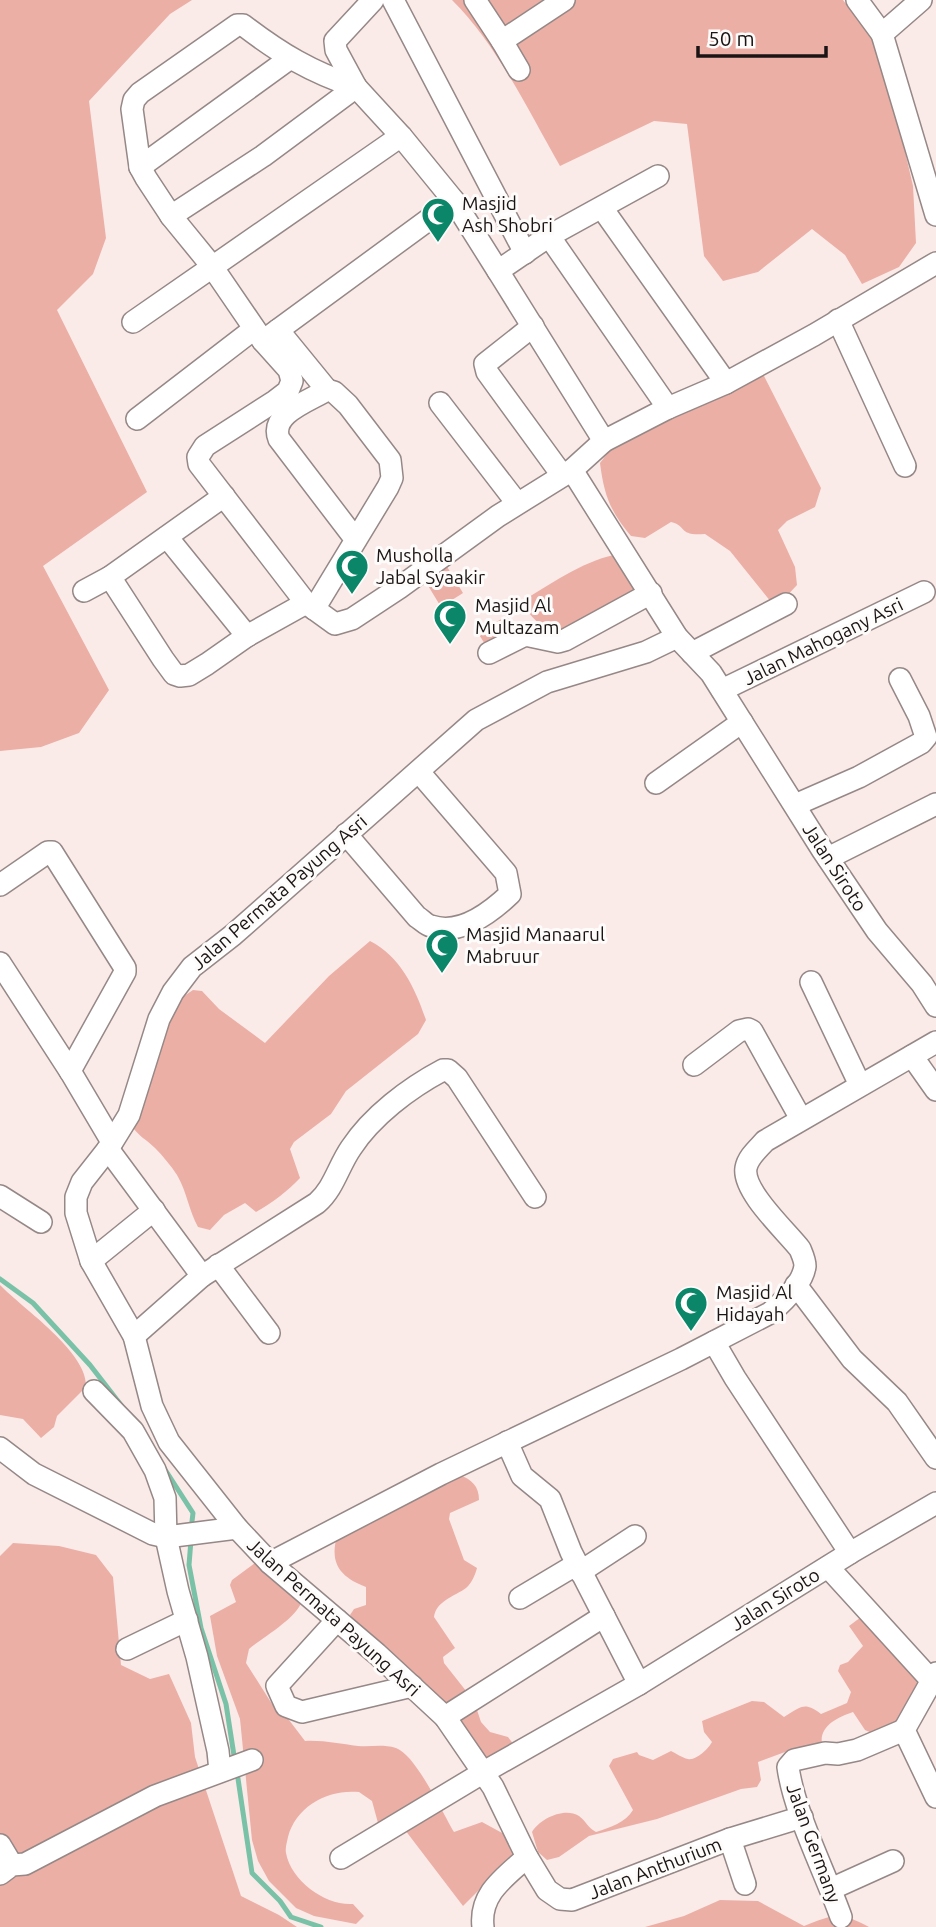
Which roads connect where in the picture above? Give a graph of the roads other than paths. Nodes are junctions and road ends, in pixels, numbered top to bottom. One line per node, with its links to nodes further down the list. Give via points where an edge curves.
1 (373, 0): 11 (street, via 335,41)
2 (393, 0): 20 (street)
3 (475, 0): 8 (street)
4 (564, 0): 8 (street)
5 (858, 0): 7 (street)
6 (921, 0): 7 (street)
7 (882, 34): 17 (street)
8 (502, 41): 10 (street)
9 (289, 59): 11 (street); 13 (street); 13 (street, via 243,25 236,25 140,93 132,109)
10 (520, 70)
11 (356, 88): 12 (street); 18 (street)
12 (401, 136): 15 (street); 22 (street)
13 (140, 167): 18 (street)
14 (658, 176): 16 (street)
15 (454, 201): 23 (street); 27 (street)
16 (602, 208): 19 (street); 28 (street)
17 (936, 215)
18 (171, 216): 22 (street)
19 (549, 236): 20 (street); 31 (street)
20 (525, 253): 23 (street)
21 (936, 263): 24 (street)
22 (211, 265): 25 (street); 27 (street)
23 (498, 271): 26 (street)
24 (838, 320): 28 (street); 34 (street)
25 (133, 322)
26 (533, 326): 33 (street); 35 (street, Jalan Siroto, via 485,364)
27 (265, 333): 29 (street); 32 (street); 36 (street, via 292,381 275,401 200,451 199,464)
28 (726, 383): 31 (street)
29 (327, 390): 39 (street, via 348,405 393,469 393,478); 39 (street, via 286,414 276,432)
30 (440, 403): 37 (street)
31 (668, 408): 33 (street)
32 (137, 419)
33 (604, 441): 35 (street)
34 (905, 466)
35 (567, 472): 37 (street); 43 (street, Jalan Siroto)
36 (224, 496): 38 (street); 45 (street)
37 (517, 503): 45 (street, via 352,619 335,624)
38 (167, 537): 40 (street); 46 (street)
39 (356, 540): 45 (street)
40 (110, 577): 41 (street); 46 (street, via 174,674 189,675)
41 (84, 591)
42 (924, 592): 51 (street, Jalan Mahogany Asri)
43 (651, 593): 47 (street, Jalan Siroto); 48 (street, via 565,640 525,635)
44 (786, 604): 49 (street)
45 (310, 606): 46 (street)
46 (247, 636)
47 (677, 637): 49 (street, Jalan Siroto); 53 (street, Jalan Permata Payung Asri, via 646,652 547,682 476,720)
48 (489, 653)
49 (692, 653): 51 (street, Jalan Siroto)
50 (900, 679): 56 (street, via 924,726 926,737 921,743)
51 (722, 690): 52 (street, Jalan Siroto)
52 (743, 722): 54 (street); 56 (street, Jalan Siroto)
53 (419, 772): 57 (street, Jalan Permata Payung Asri); 57 (street, via 506,873 510,894 494,910 466,925 431,926 417,917)
54 (656, 783)
55 (936, 804): 58 (street)
56 (795, 805): 58 (street, Jalan Siroto)
57 (346, 834): 70 (street, Jalan Permata Payung Asri, via 192,967 173,992 159,1019 129,1115)
58 (828, 858): 62 (street, Jalan Siroto, via 877,930)
59 (0, 885): 65 (street, via 52,852 125,972)
60 (0, 963): 65 (street)
61 (811, 982): 67 (street)
62 (934, 997)
63 (936, 1042): 64 (street)
64 (912, 1056): 67 (street); 68 (street)
65 (66, 1064): 70 (street)
66 (694, 1065): 69 (street, via 739,1031 752,1031)
67 (860, 1085): 69 (street)
68 (936, 1090)
69 (801, 1119): 77 (street, via 765,1141 746,1168 754,1194 800,1249 805,1268)
70 (110, 1146): 73 (street); 75 (street, Jalan Permata Payung Asri, via 86,1175 76,1197 78,1222)
71 (0, 1196): 74 (street)
72 (535, 1197): 76 (street, via 457,1078 443,1070 369,1126 342,1160 326,1195)
73 (155, 1210): 75 (street); 76 (street)
74 (41, 1223)
75 (91, 1261): 79 (street, Jalan Permata Payung Asri)
76 (210, 1270): 78 (street); 79 (street)
77 (796, 1285): 80 (street, via 770,1313); 84 (street, via 852,1359 897,1402)
78 (269, 1333)
79 (134, 1336): 86 (street, Jalan Permata Payung Asri, via 152,1406 169,1442)
80 (714, 1342): 82 (street); 89 (street)
81 (94, 1391): 87 (street, via 133,1431 155,1470)
82 (507, 1442): 90 (street); 92 (street, via 522,1476 550,1499)
83 (2, 1453): 87 (street, via 124,1521 153,1534)
84 (936, 1458)
85 (936, 1503): 89 (street, Jalan Siroto)
86 (237, 1528): 87 (street); 90 (street, Jalan Permata Payung Asri)
87 (173, 1536): 95 (street, via 178,1591)
88 (635, 1536): 92 (street)
89 (850, 1553): 91 (street, Jalan Siroto)
90 (270, 1563): 96 (street, Jalan Permata Payung Asri)
91 (828, 1566): 98 (street); 99 (street, Jalan Siroto)
92 (579, 1568): 93 (street); 94 (street)
93 (520, 1598)
94 (604, 1616): 99 (street); 101 (street)
95 (187, 1620): 97 (street); 111 (street, via 218,1751 236,1766 155,1796)
96 (337, 1620): 100 (street, Jalan Permata Payung Asri); 100 (street, via 277,1686 286,1706 302,1712)
97 (127, 1649)
98 (934, 1676): 102 (street)
99 (639, 1684): 103 (street, Jalan Siroto)
100 (412, 1686): 101 (street, Jalan Permata Payung Asri)
101 (445, 1717): 103 (street, Jalan Permata Payung Asri)
102 (904, 1730): 104 (street); 105 (street, Jalan Germany, via 858,1750 794,1760 789,1767 790,1783)
103 (484, 1772): 108 (street, Jalan Permata Payung Asri); 109 (street, Jalan Siroto)
104 (936, 1797)
105 (802, 1816): 106 (street, Jalan Anthurium); 113 (street, Jalan Germany)
106 (730, 1839): 108 (street, Jalan Anthurium, via 572,1900 560,1899 547,1890); 112 (street)
107 (0, 1845): 111 (street)
108 (527, 1857): 115 (street, via 484,1900)
109 (341, 1858)
110 (893, 1861): 113 (street)
111 (6, 1869)
112 (745, 1884)
113 (831, 1889): 114 (street, Jalan Germany)
114 (841, 1917)
115 (483, 1927)

